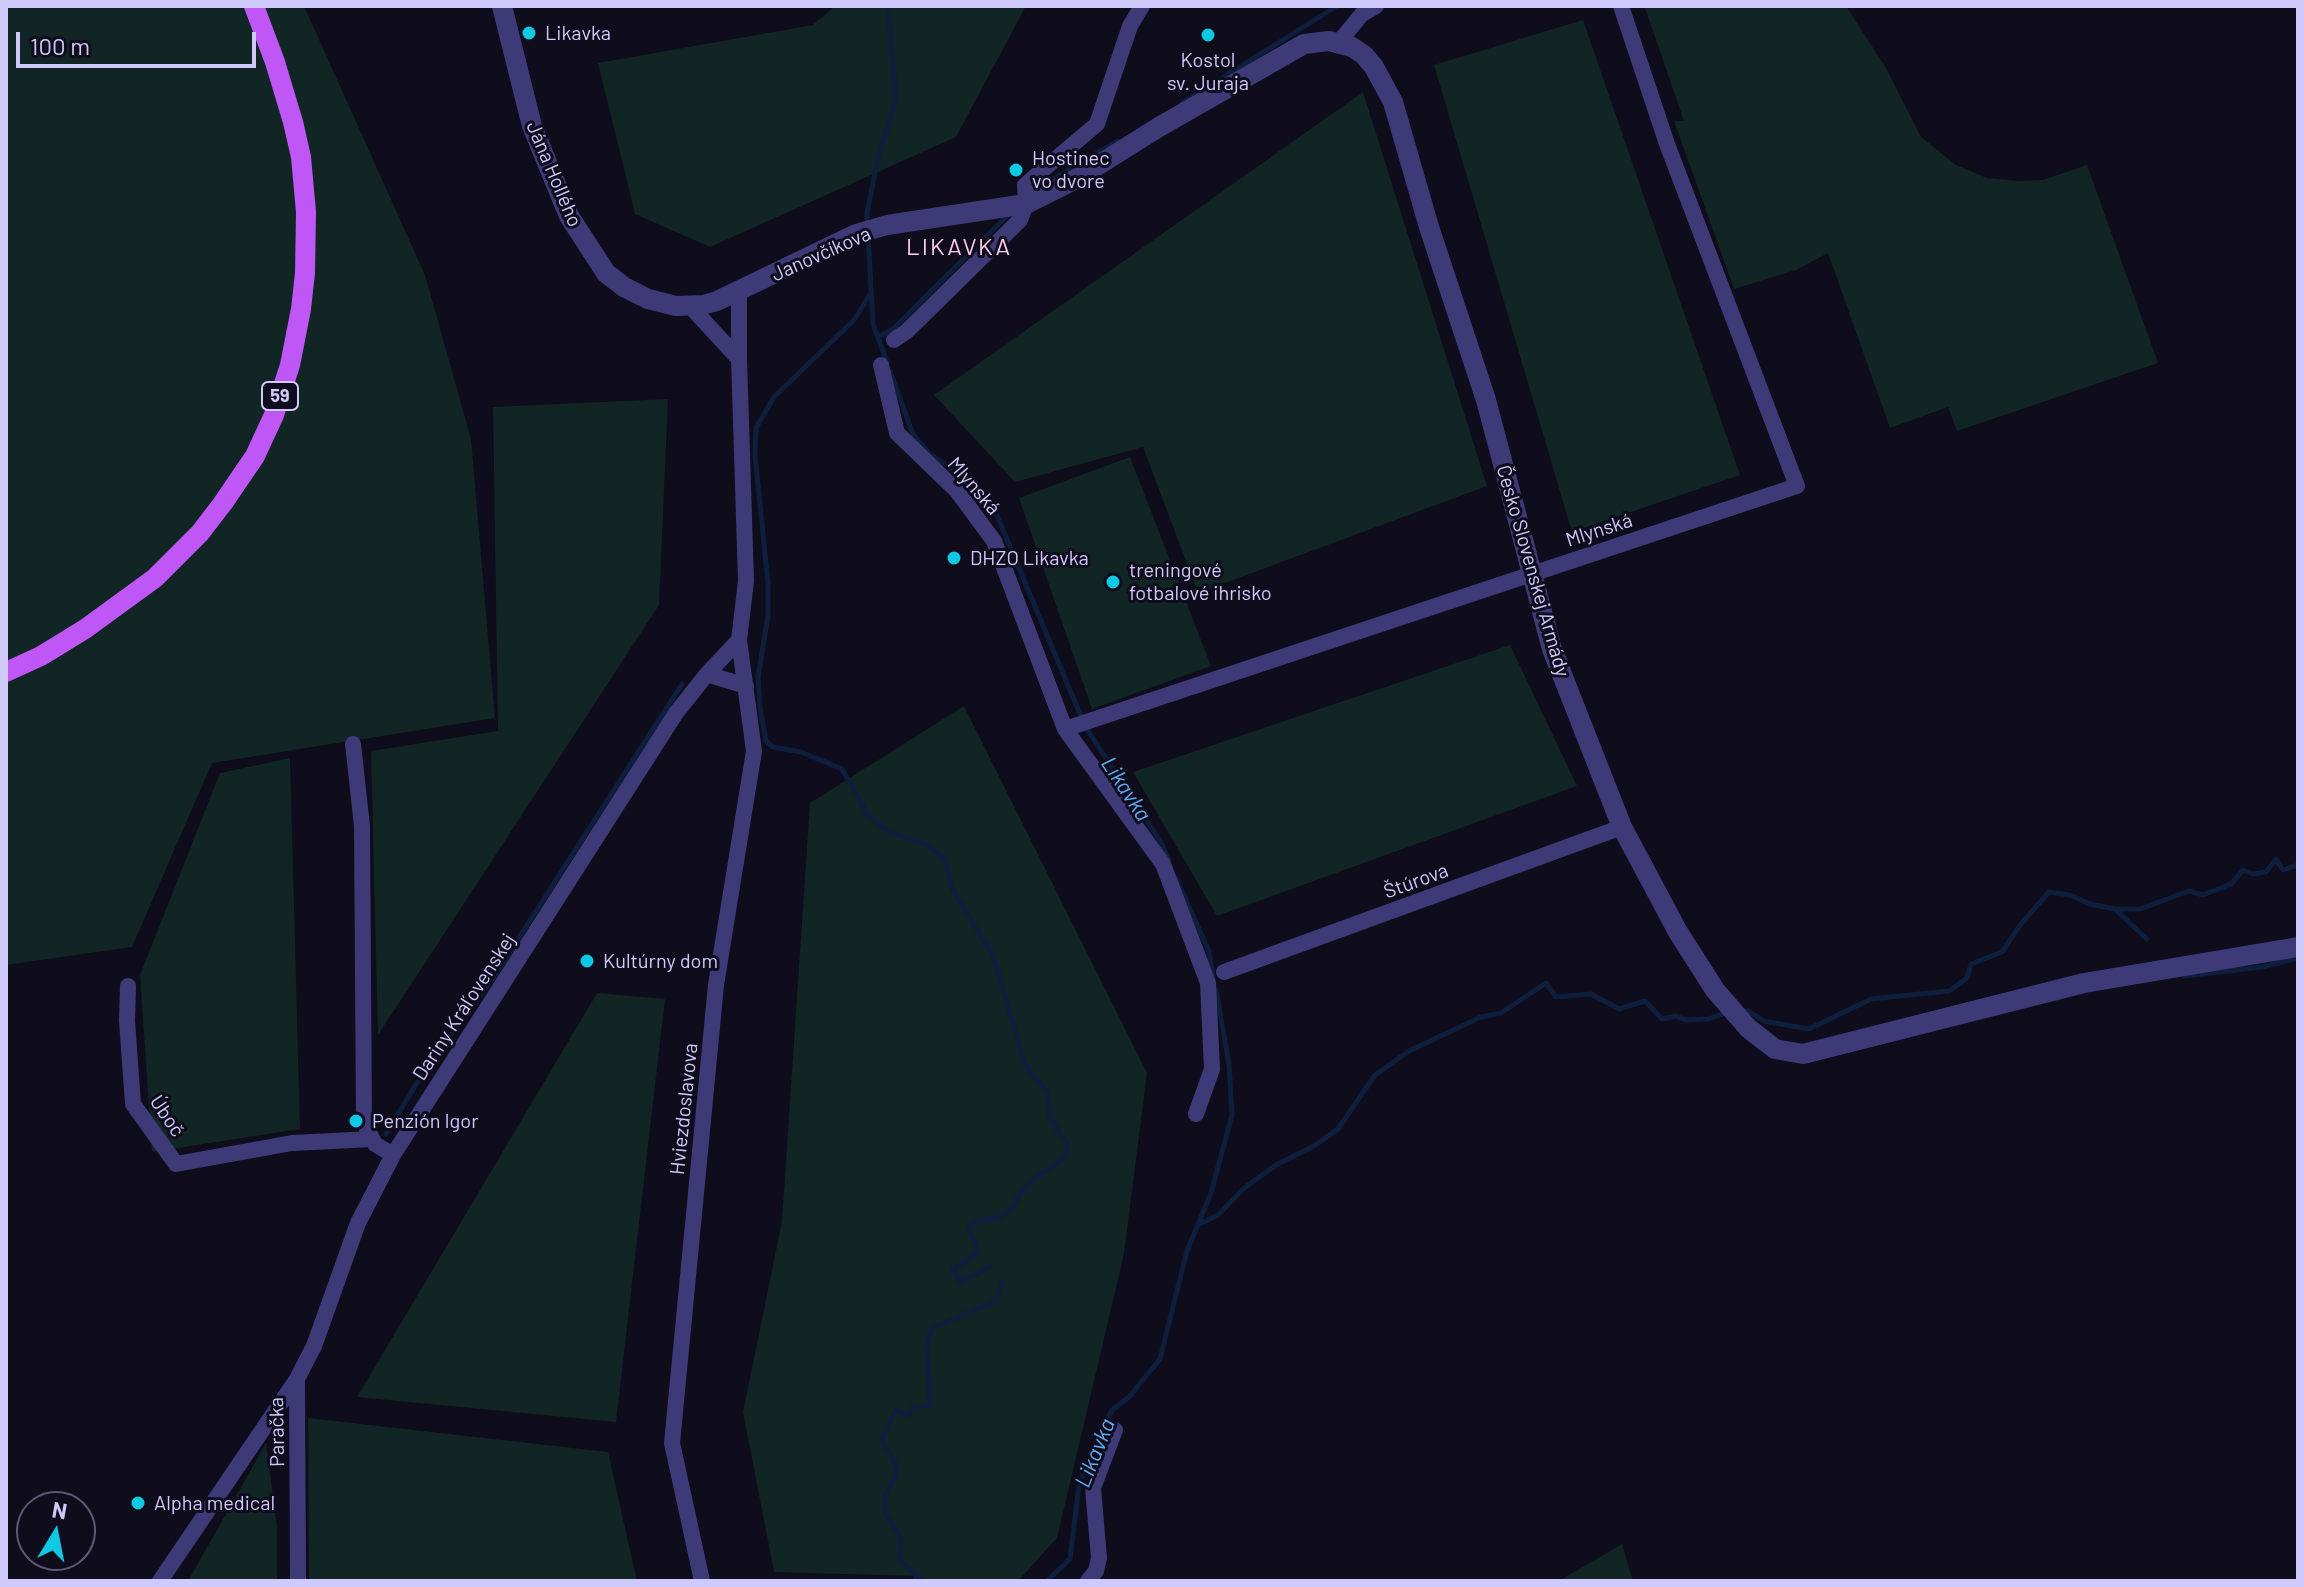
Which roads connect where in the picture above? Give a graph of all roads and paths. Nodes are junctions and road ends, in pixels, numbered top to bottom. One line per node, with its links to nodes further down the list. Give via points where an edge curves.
1 (254, 6): 15 (main road, 59, via 293,122 306,212 301,309 274,415 255,456 223,503 155,578 97,622)
2 (502, 6): 9 (street, Jána Hollého, via 532,126 584,242 606,273 624,287 661,303)
3 (1142, 6): 7 (street, via 1130,26 1097,124 1025,185)
4 (1376, 6): 6 (street, via 1362,14)
5 (1621, 6): 13 (street, Mlynská, via 1667,144 1797,486)
6 (1339, 42): 7 (street, Janovčíkova, via 1304,44); 13 (street, Česko Slovenskej Armády, via 1364,55 1393,102 1486,400)
7 (1026, 204): 8 (street, Janovčíkova, via 856,234); 10 (street, via 1020,220)
8 (739, 291): 9 (street, Janovčíkova); 11 (street)
9 (690, 306): 11 (street)
10 (894, 340)
11 (739, 359): 14 (street, via 746,581)
12 (881, 365): 18 (street, Mlynská, via 897,433 957,491 994,541)
13 (1531, 573): 18 (street, Mlynská); 20 (street, Česko Slovenskej Armády, via 1552,649)
14 (739, 640): 16 (street, Dariny Kráľovenskej); 17 (street, Hviezdoslavova)
15 (6, 672)
16 (707, 674): 17 (street); 26 (street, Dariny Kráľovenskej, via 676,713)
17 (746, 686): 31 (street, Hviezdoslavova, via 754,751 716,985 672,1443)
18 (1070, 727): 24 (street, Mlynská, via 1163,864 1208,983 1212,1069)
19 (353, 744): 25 (street, via 362,826 364,1123)
20 (1622, 827): 21 (street, Česko Slovenskej Armády, via 1715,990 1775,1049 1803,1054 2084,983); 22 (street, Štúrova)
21 (2298, 947)
22 (1224, 972)
23 (128, 986): 25 (street, Úboč, via 133,1104 176,1164 292,1143)
24 (1196, 1114)
25 (372, 1139): 26 (street)
26 (393, 1155): 27 (street, Dariny Kráľovenskej, via 358,1223)
27 (297, 1379): 29 (street, Dariny Kráľovenskej); 30 (street, Paračka)
28 (1115, 1430): 32 (street, via 1093,1488 1099,1558)
29 (160, 1581)
30 (298, 1581)
31 (702, 1581)
32 (1088, 1581)

